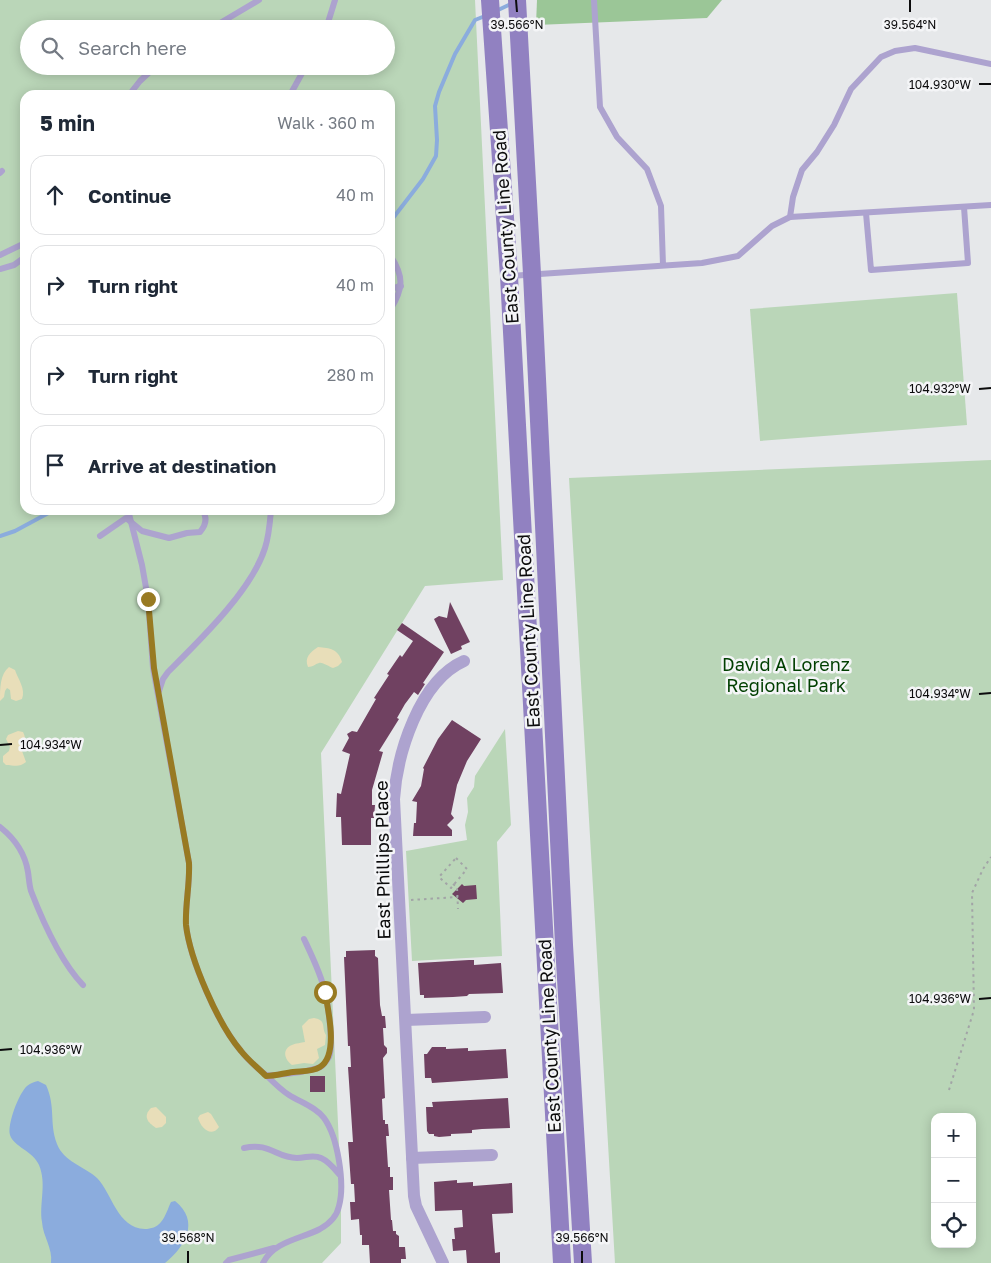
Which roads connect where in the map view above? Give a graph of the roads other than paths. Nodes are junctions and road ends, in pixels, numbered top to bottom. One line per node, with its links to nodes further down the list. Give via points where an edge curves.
1 (259, 0): 6 (lane)
2 (335, 0): 7 (lane)
3 (490, 0): 24 (main road, East County Line Road)
4 (594, 0): 21 (lane, via 600,107 618,137 647,170 662,206)
5 (517, 6): 23 (main road, East County Line Road)
6 (225, 20)
7 (329, 20)
8 (991, 64): 16 (lane, via 915,48 880,57 852,89 834,125 802,170 792,197)
9 (146, 75): 11 (lane)
10 (301, 75): 12 (lane)
11 (132, 90)
12 (293, 90)
13 (991, 205): 14 (lane)
14 (964, 207): 15 (lane); 15 (lane, via 968,263 871,270)
15 (866, 213): 16 (lane)
16 (790, 217): 21 (lane, via 772,226 738,256 702,263)
17 (20, 245): 18 (lane)
18 (0, 255)
19 (20, 260): 22 (lane)
20 (395, 264): 25 (lane)
21 (663, 265): 23 (lane)
22 (0, 269)
23 (532, 274): 24 (lane); 52 (main road, East County Line Road, via 564,955)
24 (509, 276): 51 (main road, East County Line Road)
25 (401, 286): 26 (lane); 27 (lane)
26 (395, 288)
27 (395, 299)
28 (129, 515): 31 (lane)
29 (205, 515): 31 (lane, via 205,526 200,532 174,538 142,531)
30 (270, 515): 34 (lane, via 266,548 249,579 206,634)
31 (130, 520): 32 (lane, via 126,518); 35 (lane, via 148,599)
32 (100, 536)
33 (464, 661): 41 (street, East Phillips Place, via 442,677 425,699 398,764 394,799)
34 (168, 672): 35 (lane, via 162,675); 36 (lane)
35 (155, 673): 36 (lane)
36 (158, 697): 42 (lane, via 189,863 186,922 192,953 219,1018 241,1051)
37 (0, 827): 39 (lane, via 17,844 25,859 37,905 68,967)
38 (304, 939): 42 (lane, via 325,992 329,1057 321,1066 306,1072)
39 (83, 985)
40 (485, 1017): 41 (street)
41 (406, 1020): 45 (street, East Phillips Place)
42 (266, 1076): 46 (lane, via 324,1117 334,1138)
43 (244, 1148): 46 (lane, via 265,1147 296,1158 322,1158)
44 (492, 1155): 45 (street)
45 (412, 1158): 50 (street, East Phillips Place, via 416,1206)
46 (340, 1174): 47 (lane, via 342,1189 333,1220 322,1228)
47 (275, 1247): 48 (lane); 49 (lane)
48 (226, 1263)
49 (263, 1263)
50 (443, 1263)
51 (562, 1263)
52 (583, 1263)

